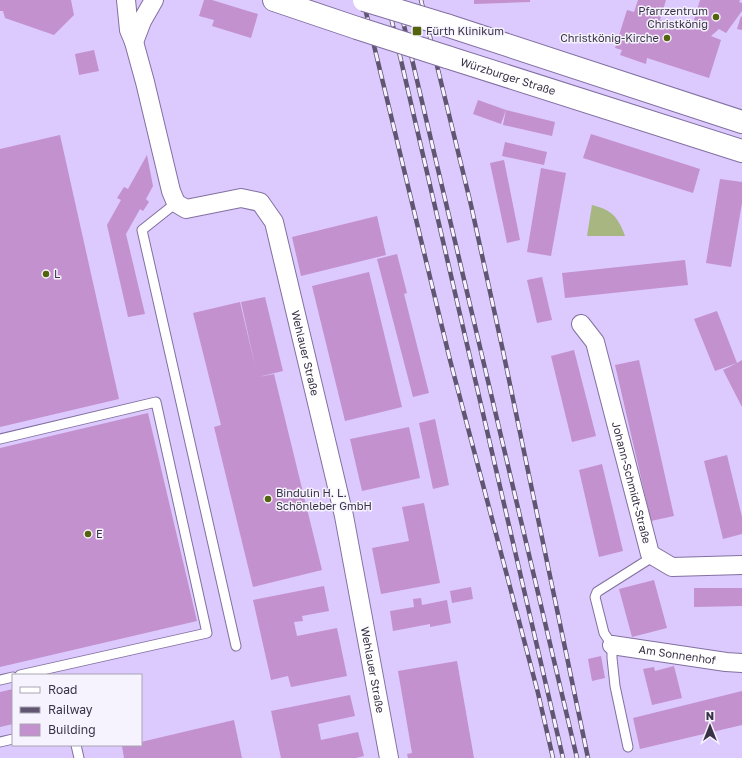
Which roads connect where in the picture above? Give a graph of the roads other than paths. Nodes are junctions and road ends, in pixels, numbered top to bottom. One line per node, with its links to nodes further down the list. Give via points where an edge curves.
1 (126, 0): 5 (street)
2 (154, 0): 5 (street)
3 (274, 0): 7 (main road, Würzburger Straße, bridge)
4 (364, 0): 6 (main road, bridge)
5 (134, 42): 8 (street)
6 (742, 122)
7 (742, 151)
8 (176, 203): 14 (lane, via 142,230); 25 (street, Wehlauer Straße, via 186,210 241,198 260,202 274,222 344,516)
9 (581, 324): 11 (street, Johann-Schmidt-Straße, via 595,342 650,554)
10 (0, 439): 16 (lane, via 156,402 207,633)
11 (654, 556): 12 (street, Johann-Schmidt-Straße, via 672,566); 13 (lane, via 597,592 604,633)
12 (742, 565)
13 (612, 645): 15 (street, Am Sonnenhof); 23 (lane, via 615,686)
14 (236, 646)
15 (742, 663)
16 (61, 670): 17 (lane)
17 (28, 674)
18 (12, 677): 19 (lane)
19 (0, 680)
20 (12, 739): 21 (lane)
21 (0, 742)
22 (76, 746): 24 (lane)
23 (628, 747)
24 (79, 758)
25 (389, 758)

